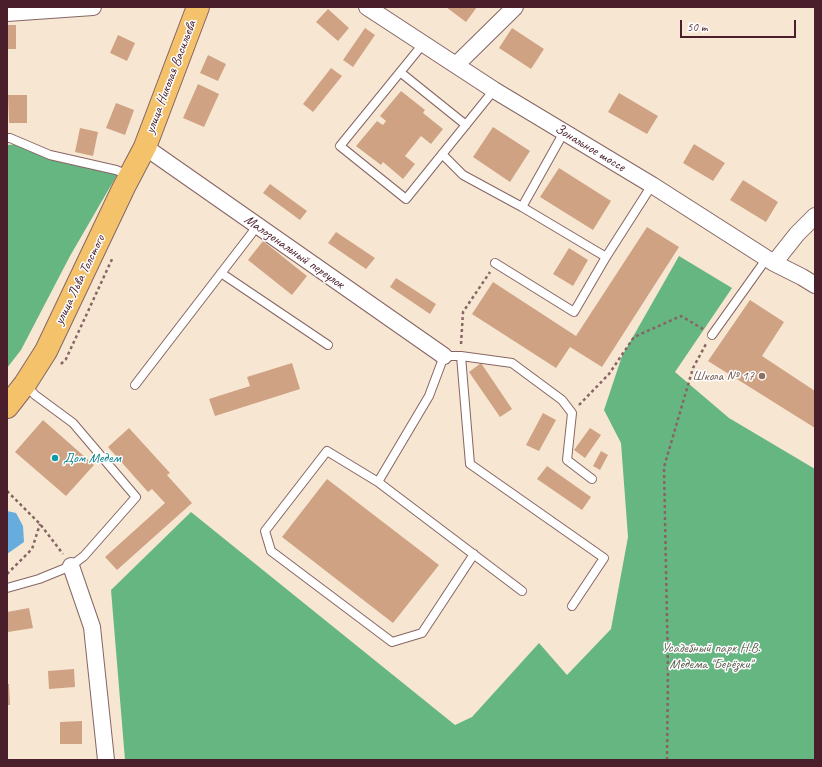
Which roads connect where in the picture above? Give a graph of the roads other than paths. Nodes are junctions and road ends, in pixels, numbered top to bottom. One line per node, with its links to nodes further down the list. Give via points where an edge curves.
1 (93, 7): 5 (street)
2 (198, 7): 13 (main road, улица Николая Васильева)
3 (367, 7): 6 (street, Зональное шоссе)
4 (515, 7): 7 (street)
5 (7, 13)
6 (423, 44): 7 (street, Зональное шоссе); 8 (lane)
7 (456, 65): 9 (street, Зональное шоссе)
8 (400, 72): 10 (lane); 14 (lane, via 340,146 406,199)
9 (494, 90): 10 (lane); 11 (street, Зональное шоссе)
10 (466, 125): 14 (lane)
11 (564, 132): 16 (street, Зональное шоссе); 17 (lane)
12 (7, 138): 15 (lane, via 50,155 116,170)
13 (145, 147): 15 (main road, улица Льва Толстого); 19 (street, Малозональный переулок)
14 (442, 154): 17 (lane, via 463,175)
15 (130, 176): 29 (main road, улица Льва Толстого, via 46,351)
16 (652, 185): 20 (lane); 21 (street, Зональное шоссе)
17 (522, 206): 20 (lane)
18 (815, 216): 21 (street)
19 (256, 225): 23 (lane); 27 (street, Малозональный переулок)
20 (606, 256): 22 (lane, via 574,312)
21 (770, 260): 24 (street, Зональное шоссе); 25 (lane)
22 (495, 263)
23 (221, 273): 26 (lane); 30 (lane)
24 (815, 285)
25 (712, 335)
26 (328, 345)
27 (444, 356): 28 (lane); 33 (lane, via 429,396)
28 (461, 356): 32 (lane, via 512,363 562,400 572,413 567,460); 38 (lane, via 470,464 604,558)
29 (25, 384): 31 (main road, улица Льва Толстого); 35 (lane, via 35,395 73,423 136,497 84,556)
30 (135, 385)
31 (7, 407)
32 (592, 479)
33 (378, 482): 34 (lane); 34 (lane, via 327,451 265,531 271,551 392,642 422,633)
34 (474, 554): 37 (lane)
35 (71, 566): 36 (lane); 39 (street, via 92,627)
36 (7, 588)
37 (522, 591)
38 (572, 606)
39 (106, 760)

